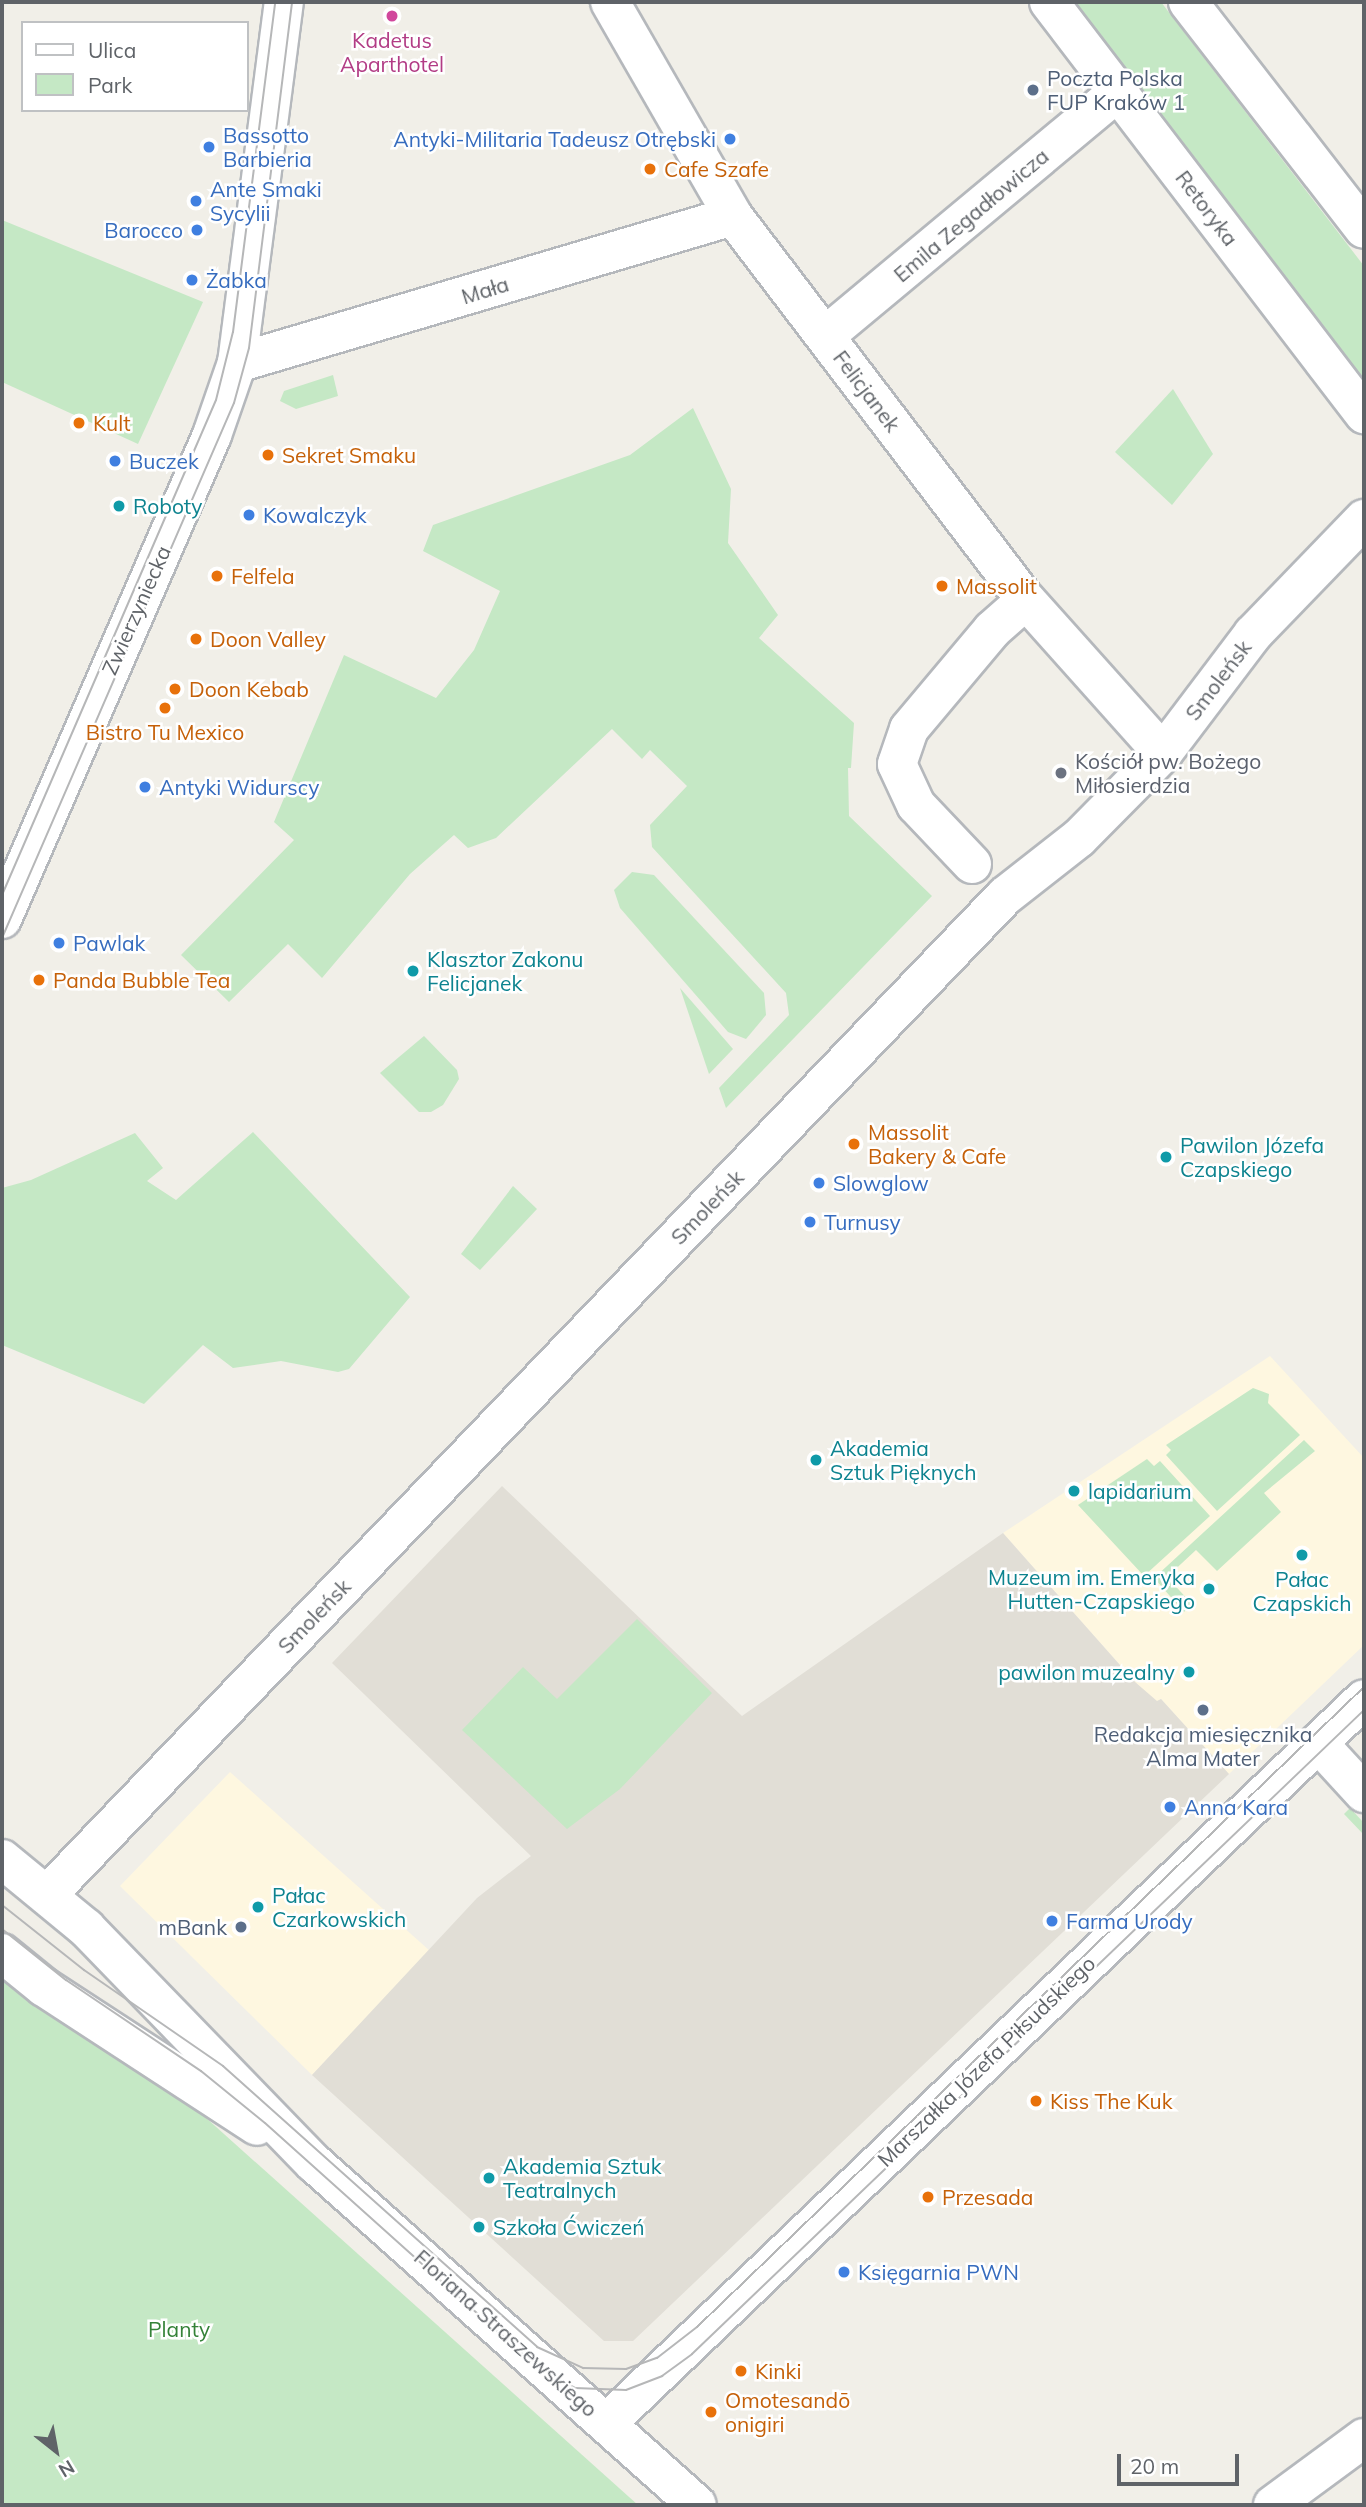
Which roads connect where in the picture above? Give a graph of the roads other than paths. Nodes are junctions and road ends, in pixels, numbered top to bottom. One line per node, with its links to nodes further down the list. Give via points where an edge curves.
1 (284, 2): 9 (street, Zwierzyniecka)
2 (610, 2): 6 (street, Felicjanek)
3 (1049, 2): 5 (street, Retoryka)
4 (1188, 2): 7 (street)
5 (1117, 93): 8 (street, Emila Zegadłowicza); 10 (street, Retoryka)
6 (733, 216): 8 (street, Felicjanek); 9 (street, Mała)
7 (1364, 229)
8 (825, 336): 12 (street, Felicjanek)
9 (237, 363): 15 (street, Zwierzyniecka, via 212,435)
10 (1364, 414)
11 (1364, 519): 13 (street, Smoleńsk, via 1253,634)
12 (1026, 600): 13 (street, Felicjanek); 14 (street, via 992,631 909,729 897,764 916,804)
13 (1163, 753): 20 (street, Smoleńsk, via 1079,838 1005,897)
14 (972, 864)
15 (2, 919)
16 (1364, 1699): 17 (street, Marszałka Józefa Piłsudskiego)
17 (1318, 1743): 18 (street); 23 (street, Marszałka Józefa Piłsudskiego)
18 (1364, 1793)
19 (2, 1859): 20 (street, Floriana Straszewskiego)
20 (47, 1895): 22 (street, Floriana Straszewskiego, via 86,1928)
21 (2, 1953): 22 (street, Floriana Straszewskiego, via 78,2010)
22 (314, 2163): 23 (street, Floriana Straszewskiego)
23 (607, 2423): 25 (street, Floriana Straszewskiego)
24 (1364, 2438): 26 (street)
25 (697, 2505)
26 (1273, 2505)

